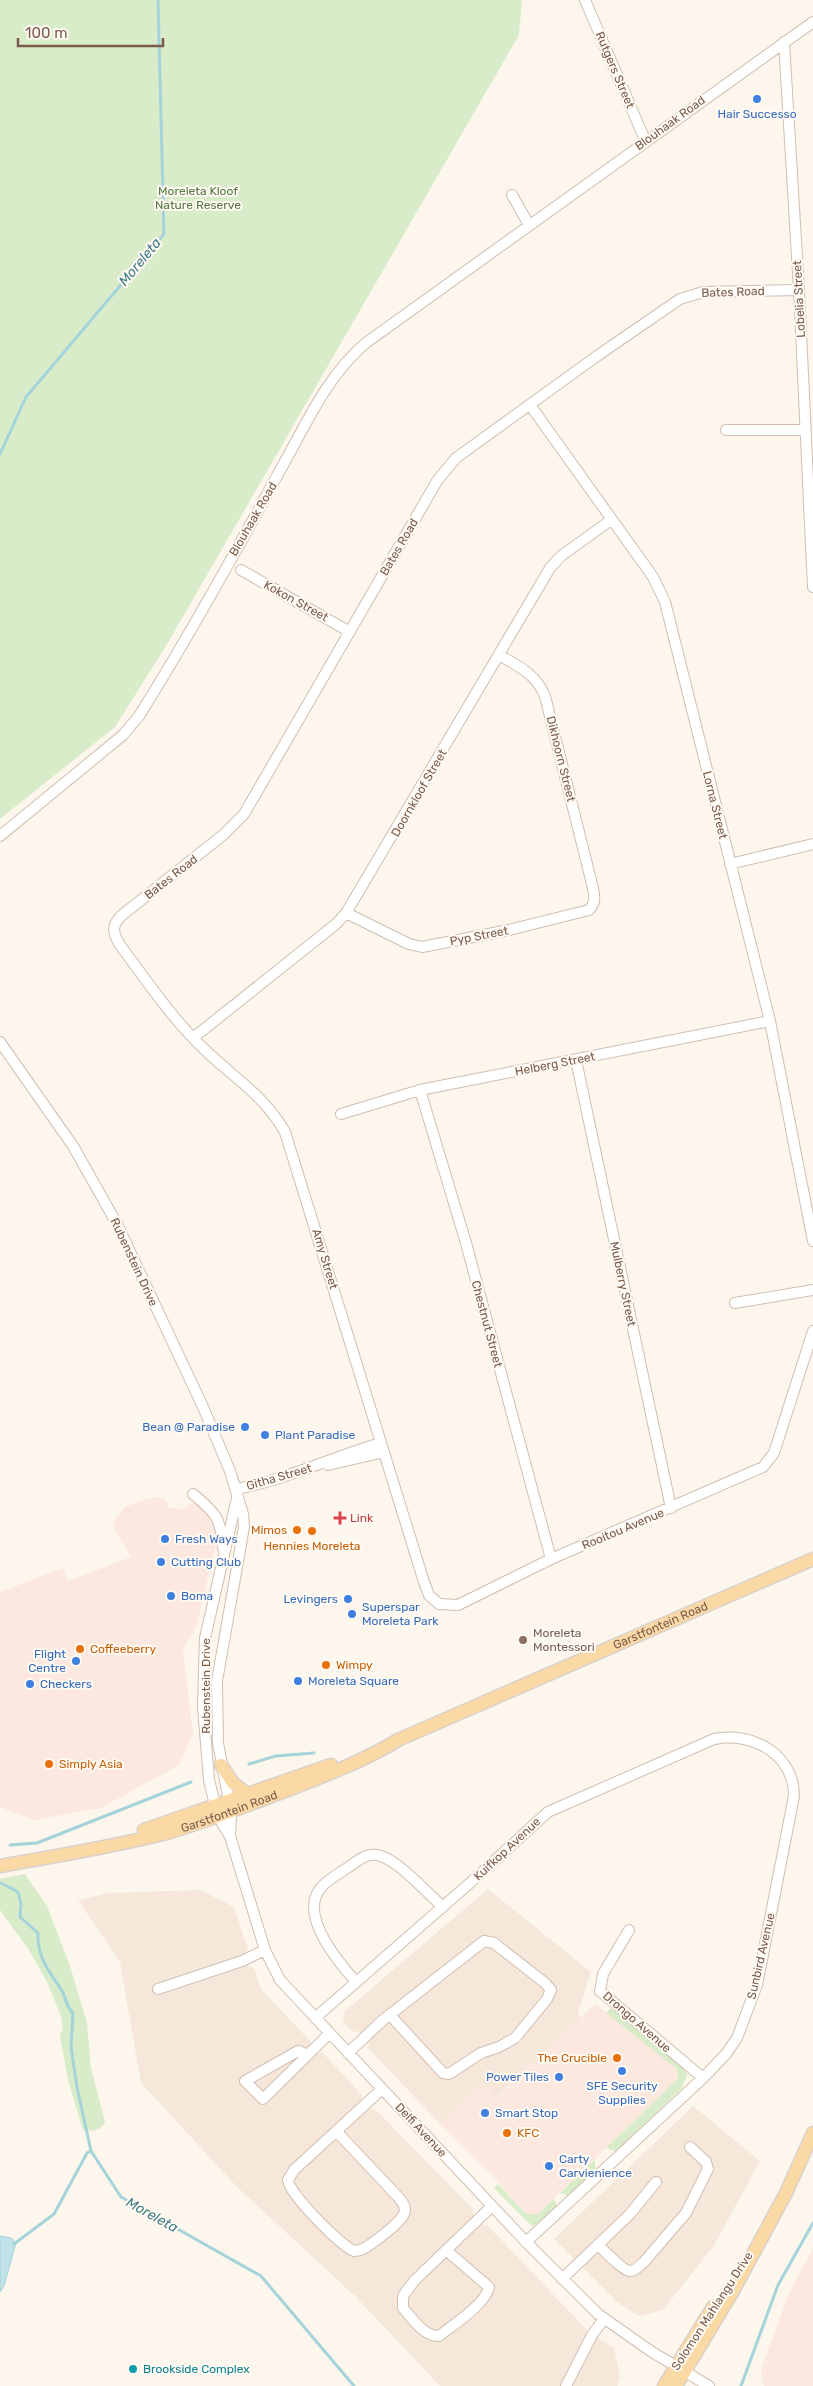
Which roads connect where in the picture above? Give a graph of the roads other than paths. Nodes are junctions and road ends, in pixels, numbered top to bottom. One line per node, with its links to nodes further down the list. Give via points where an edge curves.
1 (587, 1): 4 (street, Rutgers Street)
2 (813, 22): 3 (street, Blouhaak Road)
3 (784, 42): 4 (street, Blouhaak Road); 7 (street, Lobelia Street)
4 (645, 140): 6 (street, Blouhaak Road, via 567,200)
5 (512, 196): 6 (street)
6 (528, 225): 16 (street, Blouhaak Road, via 347,359 298,437 140,716 123,735)
7 (800, 290): 8 (street, Bates Road, via 691,294 596,356); 10 (street, Lobelia Street)
8 (530, 405): 11 (street, Lorna Street); 14 (street, Bates Road, via 456,458 446,469)
9 (726, 430): 10 (street)
10 (805, 430): 13 (street, Lobelia Street)
11 (611, 520): 15 (street, Doornkloof Street, via 561,556 550,568); 18 (street, Lorna Street, via 653,577 665,602)
12 (241, 570): 14 (street, Kokon Street)
13 (813, 587)
14 (350, 632): 21 (street, Bates Road, via 244,814 223,835 117,920 114,936)
15 (499, 655): 19 (street, Dikhoorn Street, via 534,677 545,696); 20 (street, Doornkloof Street)
16 (0, 836)
17 (813, 844): 18 (street)
18 (730, 864): 22 (street, Lorna Street)
19 (592, 884): 20 (street, Pyp Street, via 595,901 589,910 510,930 422,946 409,944)
20 (346, 913): 23 (street, Doornkloof Street)
21 (120, 945): 23 (street, Amy Street)
22 (770, 1021): 25 (street, Helberg Street); 28 (street, Lorna Street)
23 (194, 1038): 32 (street, Amy Street, via 264,1102 284,1132)
24 (0, 1042): 34 (street, Rubenstein Drive, via 69,1139 114,1217 203,1407)
25 (576, 1060): 26 (street, Helberg Street); 35 (street, Mulberry Street)
26 (420, 1090): 27 (street, Helberg Street); 37 (street, Chestnut Street, via 466,1243)
27 (341, 1114)
28 (813, 1241)
29 (813, 1290): 30 (street)
30 (735, 1303)
31 (813, 1331): 35 (street, Rooitou Avenue, via 772,1457 763,1467)
32 (382, 1447): 34 (street, Githa Street, via 345,1453 322,1465); 39 (street, Amy Street, via 429,1595 438,1604)
33 (193, 1494): 36 (street, via 213,1511 219,1521)
34 (236, 1494): 36 (street, Rubenstein Drive); 42 (street, Rubenstein Drive, via 244,1527 216,1681)
35 (671, 1508): 37 (street, Rooitou Avenue)
36 (223, 1559): 45 (street, Rubenstein Drive, via 204,1650 204,1724)
37 (551, 1559): 39 (street, Rooitou Avenue)
38 (813, 1560): 41 (main road, Garstfontein Road)
39 (458, 1605)
40 (733, 1737): 48 (street, Kuifkop Avenue, via 714,1738 548,1812); 58 (street, Sunbird Avenue, via 762,1745 779,1755 792,1775 794,1796 757,1985 737,2038)
41 (398, 1740): 43 (main road, Garstfontein Road, via 382,1743); 44 (main road, Garstfontein Road, via 331,1773)
42 (221, 1765): 43 (main road, via 233,1783); 44 (street, Rubenstein Drive)
43 (247, 1794): 44 (main road, Garstfontein Road)
44 (230, 1806): 45 (main road, Garstfontein Road); 46 (street, Delfi Avenue)
45 (216, 1811): 46 (street, Delfi Avenue); 47 (main road, Garstfontein Road, via 51,1858)
46 (230, 1836): 50 (street, Delfi Avenue)
47 (0, 1866)
48 (442, 1907): 51 (street, Kuifkop Avenue); 51 (street, via 391,1862 376,1855 362,1857 323,1885 315,1904 323,1940)
49 (629, 1930): 58 (street, Drongo Avenue, via 603,1974 600,1991)
50 (266, 1950): 52 (street); 54 (street, Delfi Avenue, via 280,1980)
51 (356, 1982): 54 (street, Kuifkop Avenue)
52 (158, 1989)
53 (390, 2015): 53 (street, via 484,1941 494,1943 551,1990 515,2038 481,2053 449,2074 443,2073); 56 (street)
54 (315, 2018): 55 (street, Delfi Avenue)
55 (330, 2033): 56 (street, Delfi Avenue); 57 (street)
56 (348, 2053): 59 (street, Delfi Avenue)
57 (308, 2055): 57 (street, via 263,2100 245,2081 298,2051)
58 (703, 2078): 65 (street, Sunbird Avenue)
59 (382, 2089): 60 (street); 64 (street, Delfi Avenue)
60 (337, 2132): 60 (street, via 294,2170 289,2176 288,2186 344,2244 354,2251 361,2250 394,2225 405,2208)
61 (813, 2133): 70 (main road, Solomon Mahlangu Drive, via 786,2193 761,2237 723,2291)
62 (690, 2147): 66 (street, via 706,2162 708,2169 686,2213 644,2262 636,2269 624,2269)
63 (656, 2182): 66 (street, via 630,2214)
64 (492, 2206): 65 (street, Delfi Avenue); 67 (street)
65 (526, 2242): 68 (street, Delfi Avenue)
66 (598, 2244): 68 (street)
67 (446, 2251): 67 (street, via 490,2287 478,2305 439,2336 434,2336 421,2328 403,2308 402,2302 410,2286)
68 (562, 2279): 69 (street, Delfi Avenue)
69 (604, 2319): 70 (street, Delfi Avenue); 71 (street, via 592,2335)
70 (682, 2368): 72 (main road, Solomon Mahlangu Drive); 73 (main road, Solomon Mahlangu Drive); 74 (street, Delfi Avenue)
71 (566, 2386)
72 (664, 2386)
73 (676, 2386)
74 (709, 2386)

